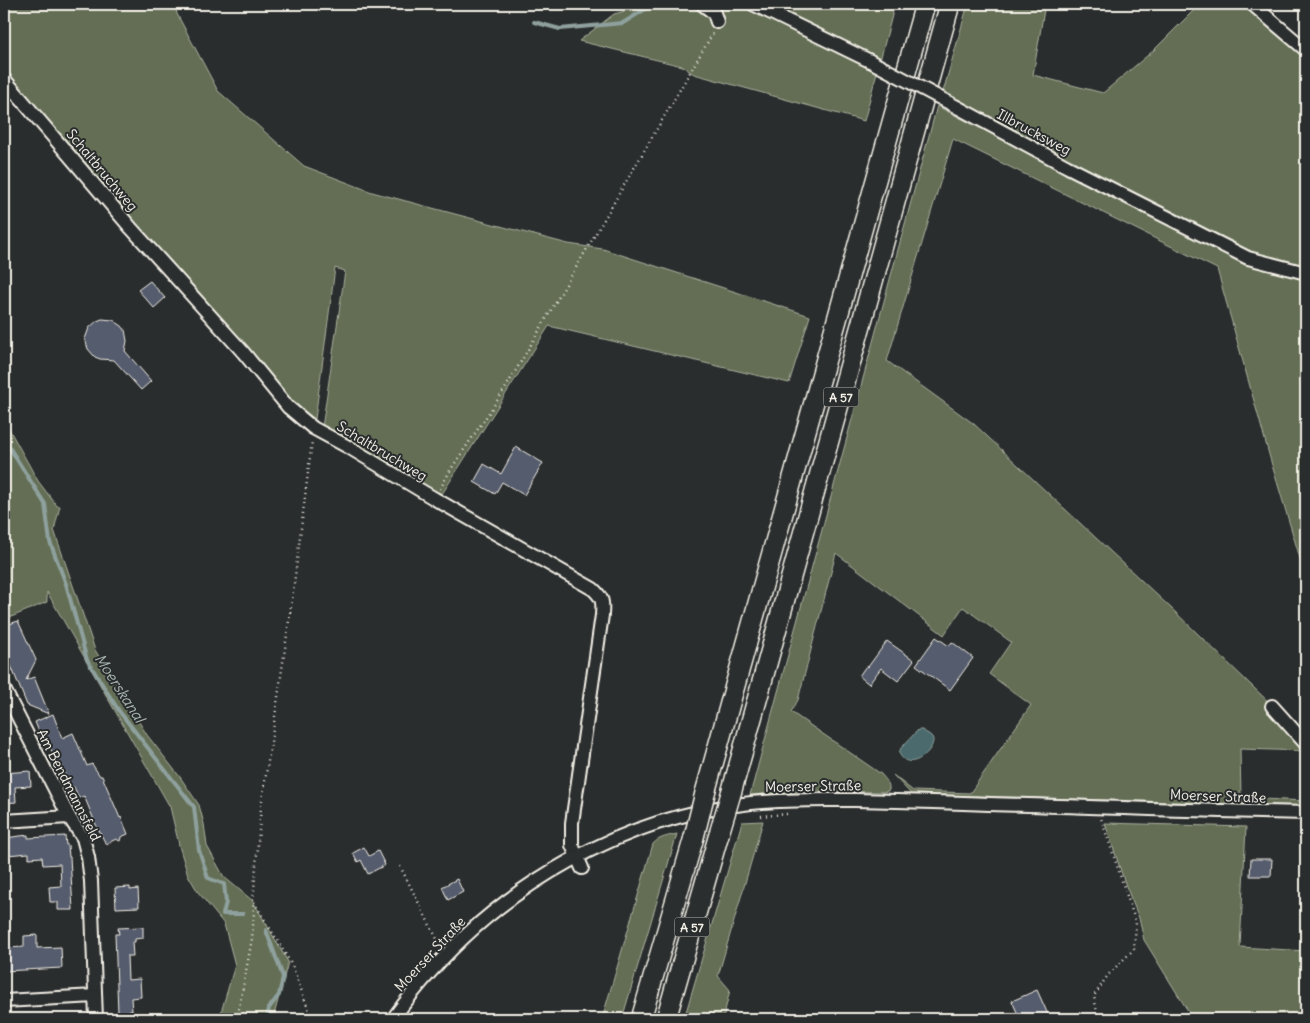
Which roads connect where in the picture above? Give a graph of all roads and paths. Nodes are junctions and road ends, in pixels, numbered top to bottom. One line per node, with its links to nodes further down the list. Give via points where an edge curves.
1 (702, 4): 6 (street, via 714,13)
2 (753, 4): 9 (street, Illbrucksweg, bridge, via 1248,258)
3 (925, 4): 31 (highway, A 57, bridge)
4 (950, 4): 32 (highway, A 57, bridge)
5 (1252, 4): 7 (street)
6 (717, 22): 11 (path, via 505,389 451,469)
7 (1306, 50)
8 (4, 79): 10 (street, Schaltbruchweg, via 288,407)
9 (1306, 272)
10 (313, 428): 11 (street, Schaltbruchweg); 23 (path, via 292,600 261,807)
11 (435, 500): 21 (street, Schaltbruchweg, via 600,595 602,615 572,824 572,845)
12 (5, 693): 19 (street, Am Bendmannsfeld)
13 (1272, 706): 14 (street)
14 (1306, 744)
15 (1098, 807): 16 (street, Moerser Straße); 21 (street, Moerser Straße, via 800,799 750,803 687,814 641,828); 33 (path, via 1136,923 1134,949 1108,975 1094,996)
16 (1306, 813)
17 (795, 814): 18 (path)
18 (758, 816)
19 (70, 817): 20 (street); 25 (street, Am Bendmannsfeld, via 83,838 88,857)
20 (4, 821)
21 (580, 862): 24 (street, Moerser Straße, via 536,880 484,918)
22 (400, 866): 24 (path)
23 (253, 900): 28 (path, via 252,939); 29 (path, via 292,965)
24 (445, 955): 30 (street, Moerser Straße)
25 (95, 996): 26 (street); 27 (street, Am Bendmannsfeld)
26 (4, 1001)
27 (96, 1019)
28 (238, 1019)
29 (312, 1019)
30 (392, 1019)
31 (641, 1019)
32 (666, 1019)
33 (1098, 1019)

